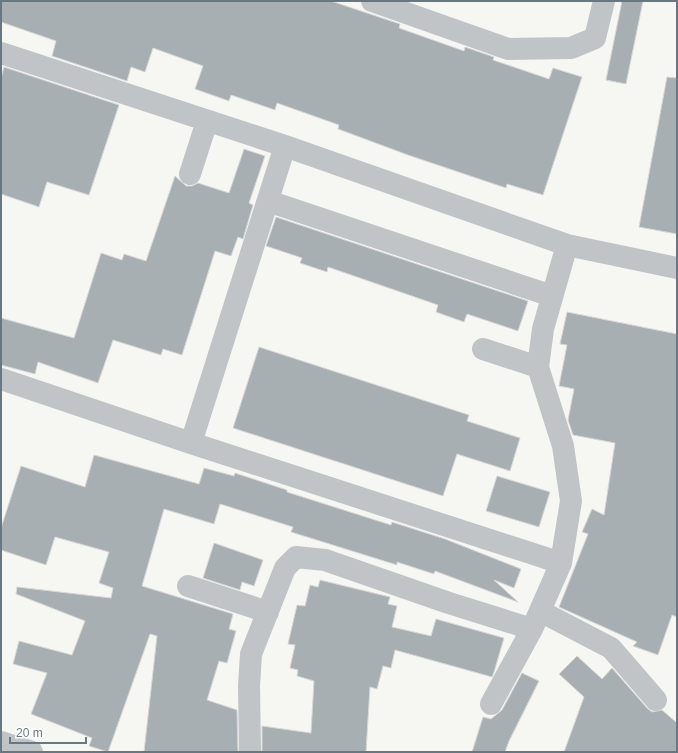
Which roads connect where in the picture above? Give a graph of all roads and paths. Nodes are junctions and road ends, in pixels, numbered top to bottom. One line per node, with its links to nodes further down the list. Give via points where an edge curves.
1 (372, 1): 2 (street, via 508,49 571,48 595,38)
2 (604, 1)
3 (1, 53): 4 (street)
4 (207, 121): 5 (street); 6 (street)
5 (285, 146): 7 (street); 8 (street)
6 (190, 174)
7 (268, 201): 10 (street); 14 (street)
8 (566, 245): 9 (street); 10 (street)
9 (677, 268)
10 (552, 296): 12 (street, via 543,329)
11 (484, 350): 12 (street)
12 (538, 367): 15 (street, via 563,446 571,501)
13 (1, 379): 14 (street)
14 (191, 443): 15 (street)
15 (561, 563): 18 (street)
16 (188, 586): 17 (street)
17 (268, 612): 18 (street, via 285,568 296,557 325,560 449,603); 23 (street, via 251,654)
18 (536, 620): 19 (street, via 611,648); 20 (street)
19 (656, 700)
20 (491, 704)
21 (1, 742): 22 (street)
22 (32, 752)
23 (250, 752)

